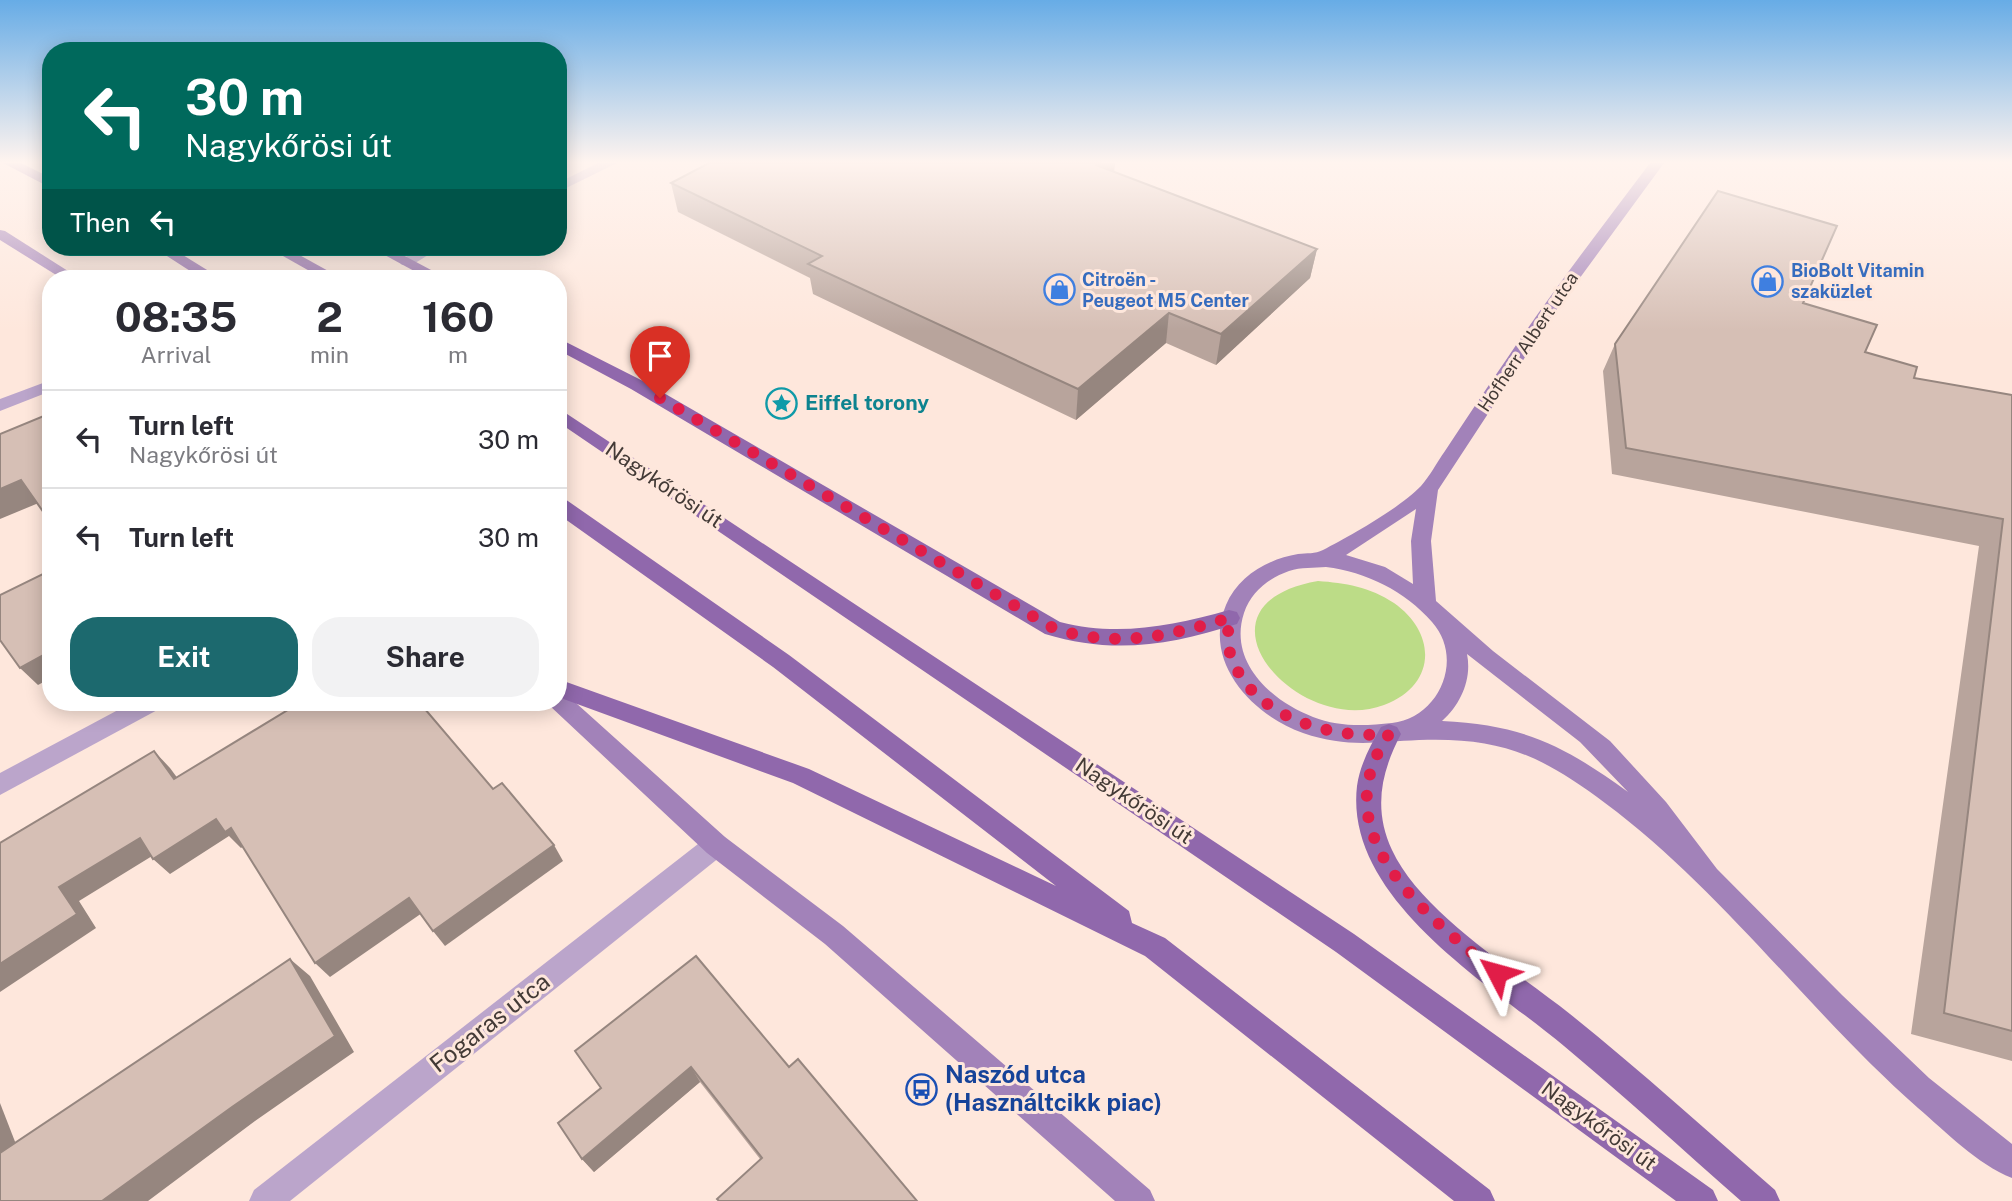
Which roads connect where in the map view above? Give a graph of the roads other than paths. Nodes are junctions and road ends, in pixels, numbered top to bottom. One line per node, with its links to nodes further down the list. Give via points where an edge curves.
1 (1615, 219): 16 (main road, Hofherr Albert utca, via 1545,314)
2 (0, 234): 8 (main road)
3 (175, 256): 9 (main road)
4 (291, 256): 10 (main road)
5 (395, 256): 7 (main road)
6 (417, 256): 7 (street)
7 (407, 262): 11 (main road)
8 (58, 270)
9 (199, 270)
10 (318, 270)
11 (423, 270)
12 (567, 348): 20 (main road, via 1053,628 1101,639 1146,639)
13 (42, 389): 14 (street)
14 (0, 405)
15 (567, 420): 34 (main road, Nagykőrösi út, via 1345,943)
16 (1427, 490): 18 (main road, Hofherr Albert utca); 19 (main road, Hofherr Albert utca, via 1421,541)
17 (567, 510): 29 (main road, via 781,661)
18 (1323, 559): 19 (main road, via 1378,571); 20 (main road, via 1285,564 1263,575 1243,592)
19 (1425, 601): 21 (main road)
20 (1229, 618): 25 (main road, via 1228,644 1238,671 1260,697 1290,718 1327,732)
21 (1442, 619): 25 (main road, via 1459,661 1457,682 1438,712 1422,724); 28 (main road, via 1599,746 1648,796)
22 (567, 691): 29 (main road, via 801,776)
23 (567, 708): 27 (main road)
24 (136, 711): 26 (street)
25 (1395, 733): 28 (main road, via 1469,732 1507,738 1559,758 1628,805); 35 (main road, via 1375,754 1367,805 1375,840 1389,869 1413,900)
26 (0, 785)
27 (716, 845): 31 (street, Fogaras utca); 32 (main road, via 834,935)
28 (1707, 874): 30 (main road, via 1867,1043 1917,1090)
29 (1155, 947): 33 (main road)
30 (2012, 1163)
31 (265, 1201)
32 (1139, 1201)
33 (1479, 1201)
34 (1702, 1201)
35 (1764, 1201)

